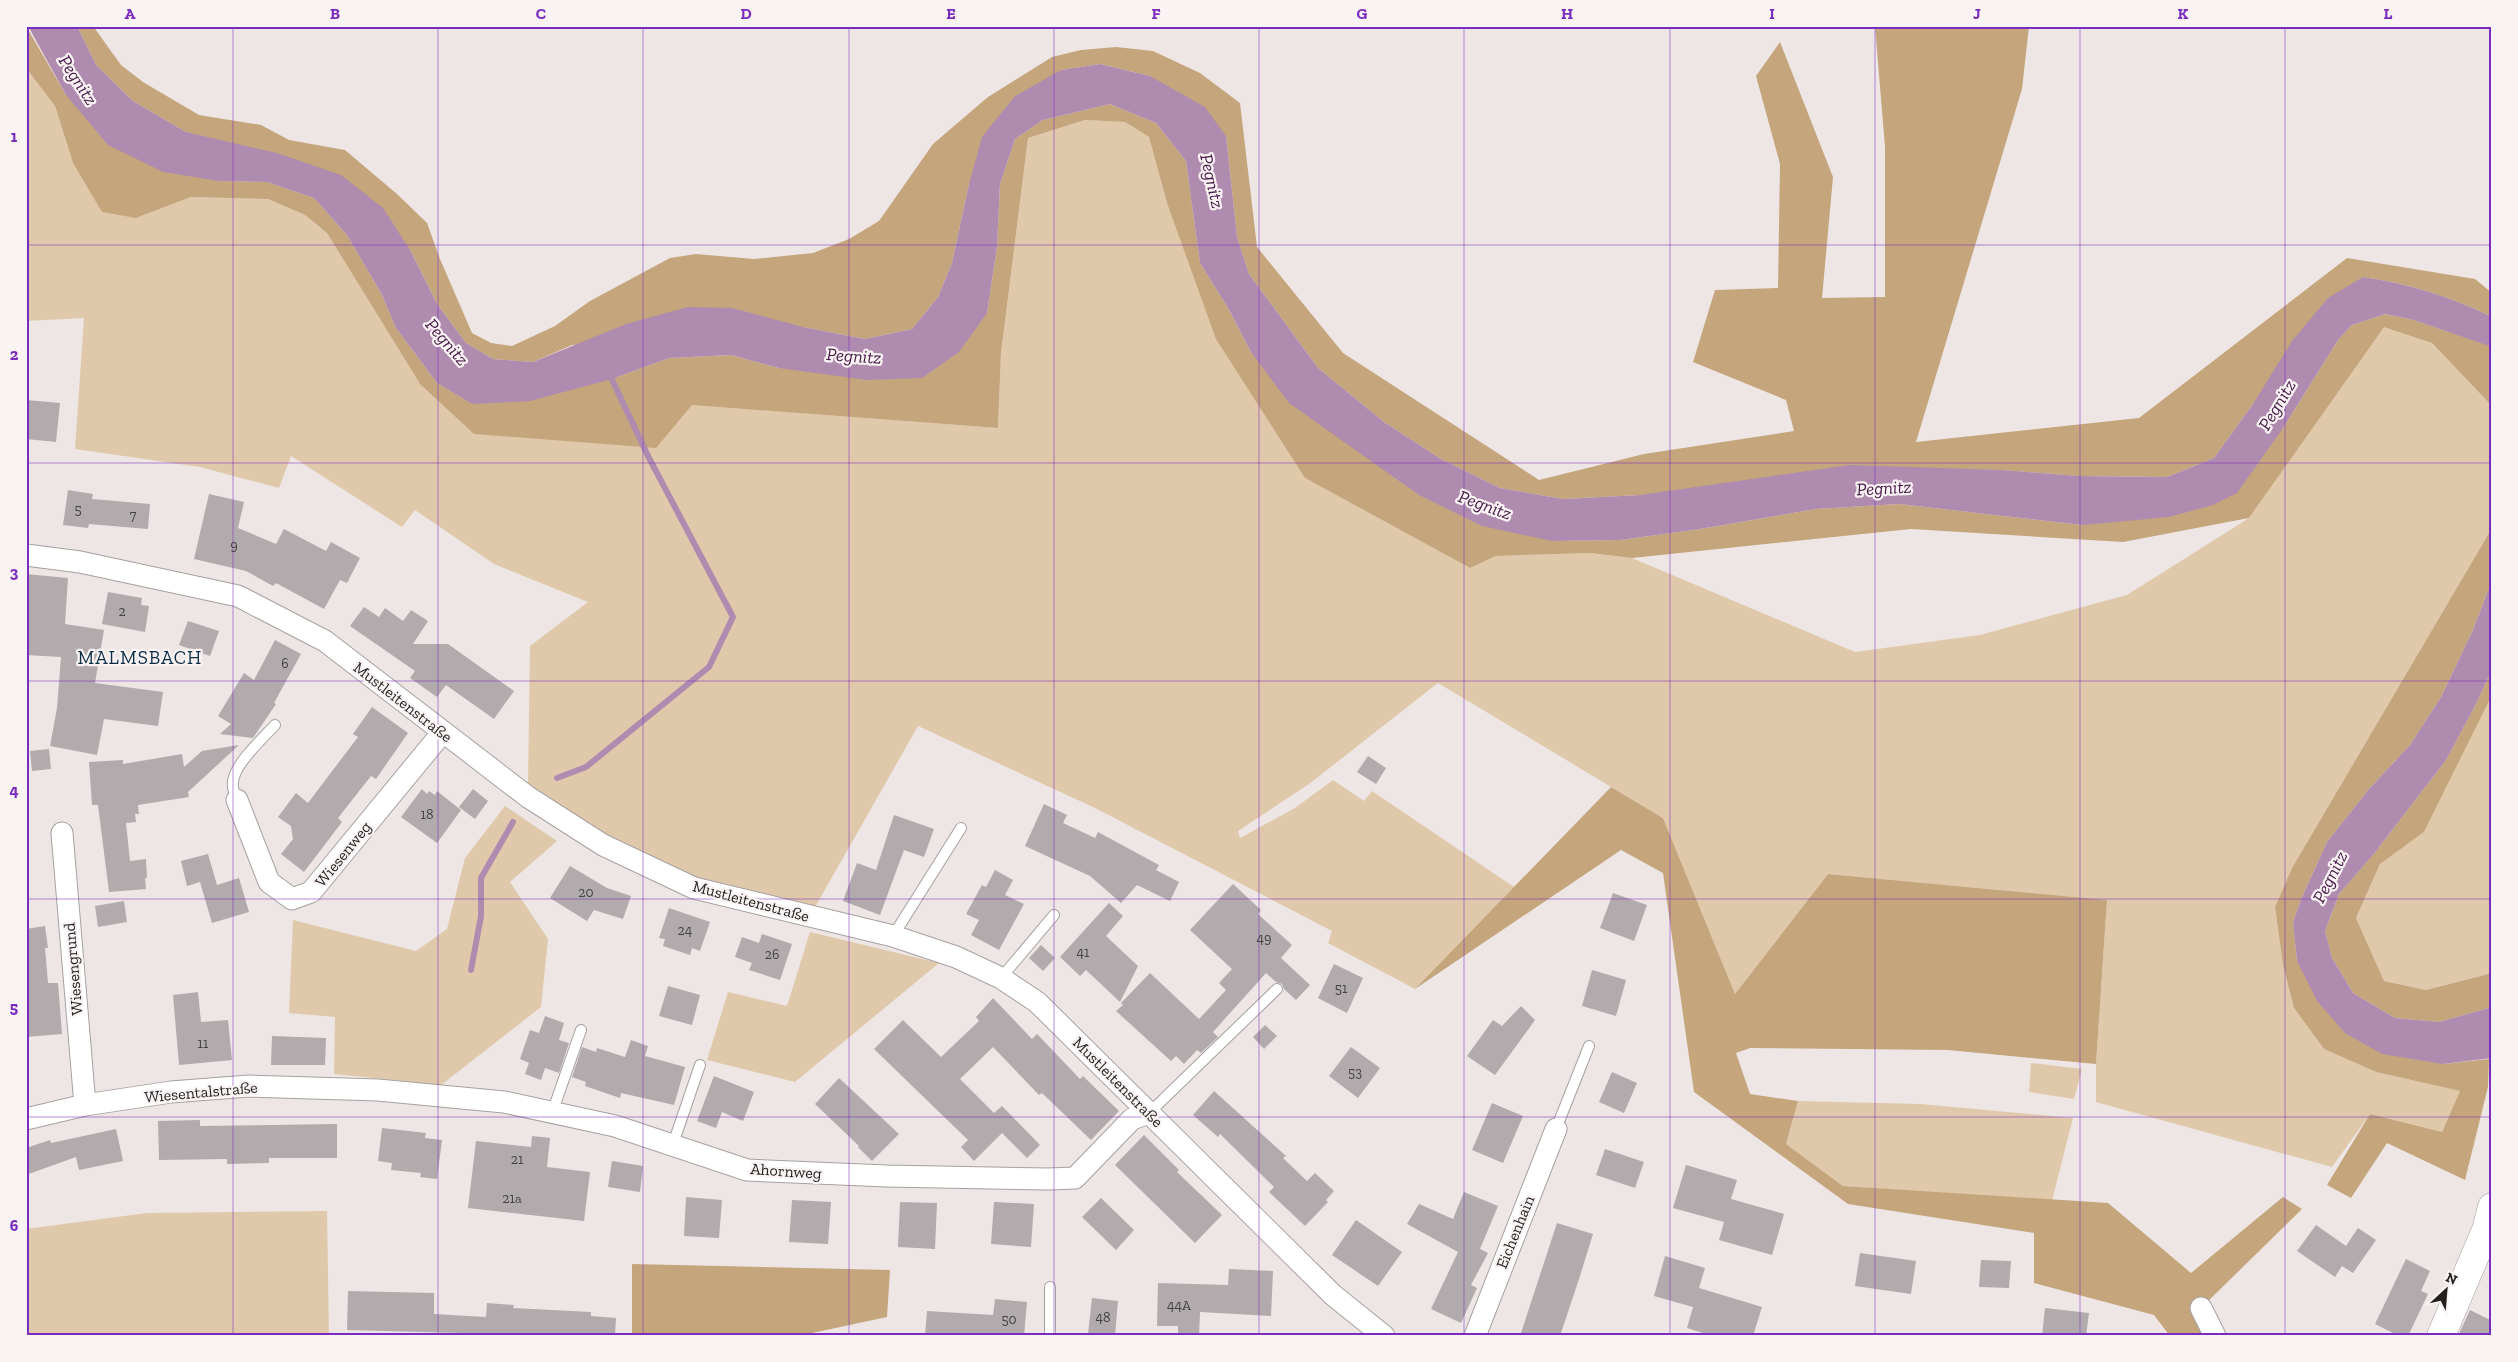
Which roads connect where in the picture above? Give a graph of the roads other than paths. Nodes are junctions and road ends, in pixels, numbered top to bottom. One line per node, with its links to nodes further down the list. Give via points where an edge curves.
1 (26, 555): 3 (street, Mustleitenstraße, via 80,562 238,596 325,641)
2 (275, 725): 4 (lane, via 252,750 234,777)
3 (442, 732): 4 (street, Wiesenweg, via 311,892 292,899 269,882); 8 (street, Mustleitenstraße, via 528,797 603,845 694,888)
4 (237, 800)
5 (961, 828): 8 (lane)
6 (62, 832): 15 (street, Wiesengrund)
7 (1054, 916): 9 (lane)
8 (894, 936): 9 (street, Mustleitenstraße, via 956,957)
9 (1001, 978): 17 (street, Mustleitenstraße, via 1036,1002)
10 (1277, 988): 17 (lane)
11 (581, 1030): 16 (lane)
12 (1589, 1046): 19 (lane)
13 (700, 1065): 20 (lane)
14 (378, 1090): 15 (street, Wiesentalstraße, via 249,1086 171,1092); 16 (street, Ahornweg, via 504,1102)
15 (85, 1105): 18 (street, Wiesentalstraße)
16 (552, 1113): 20 (street, Ahornweg, via 615,1126)
17 (1149, 1113): 20 (street, Ahornweg, via 1132,1119 1074,1178 887,1176 747,1170); 25 (street, Mustleitenstraße, via 1333,1295)
18 (26, 1118)
19 (1556, 1129): 26 (street, Eichenhain)
20 (673, 1144)
21 (2492, 1207): 28 (street, via 2486,1230)
22 (1050, 1287): 24 (lane)
23 (2201, 1308): 27 (street)
24 (1050, 1336)
25 (1384, 1336)
26 (1475, 1336)
27 (2216, 1336)
28 (2441, 1336)

